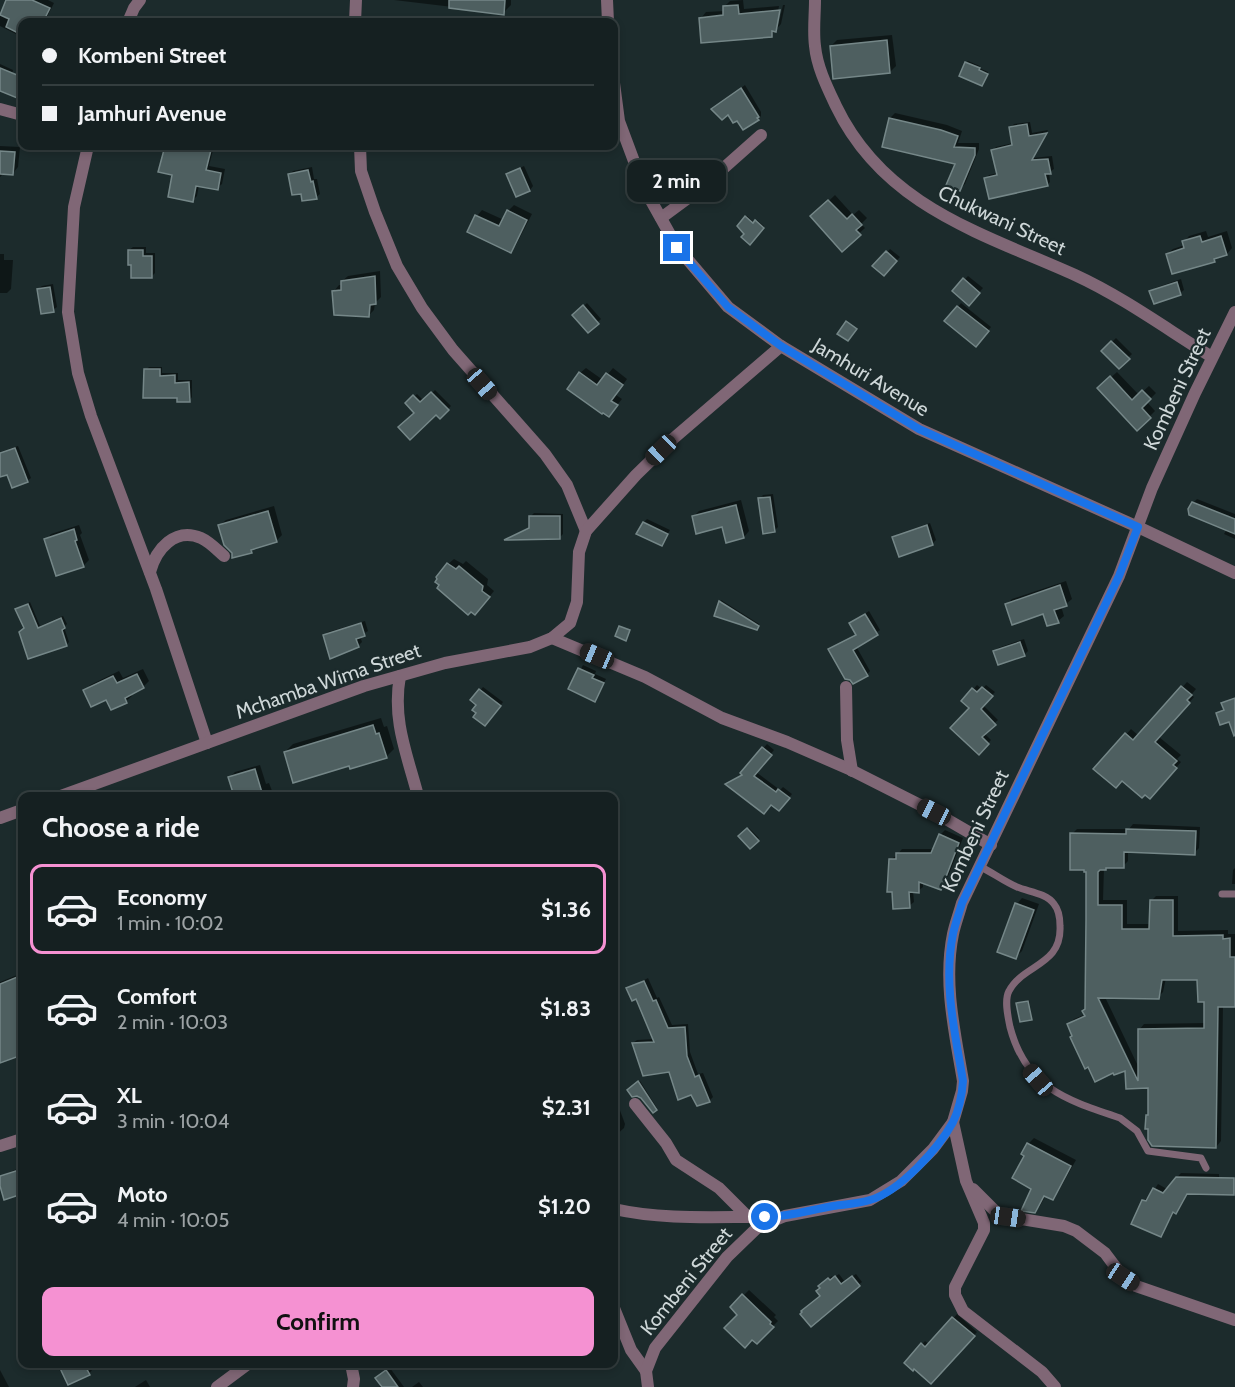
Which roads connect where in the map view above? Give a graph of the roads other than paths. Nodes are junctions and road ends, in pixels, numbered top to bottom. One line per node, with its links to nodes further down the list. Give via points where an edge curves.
1 (140, 0): 5 (street)
2 (356, 0): 6 (street)
3 (607, 0): 7 (street)
4 (815, 0): 17 (street, Chukwani Street, via 814,46 822,77 858,145 893,181 922,204 1077,276)
5 (130, 18)
6 (355, 18)
7 (608, 18)
8 (0, 109): 9 (street)
9 (18, 114)
10 (618, 118): 14 (street, Jamhuri Avenue, via 644,189)
11 (761, 135): 14 (street)
12 (86, 150): 21 (street, via 74,207 68,312 78,373 91,416)
13 (360, 150): 19 (street, via 361,171 397,266 453,350 545,454 567,485)
14 (661, 218): 16 (street, Jamhuri Avenue, via 677,248 728,307)
15 (1235, 312): 17 (street, Kombeni Street)
16 (781, 346): 18 (street, Jamhuri Avenue, via 919,429); 19 (street, Mchamba Wima Street, via 674,438)
17 (1212, 357): 18 (street, Kombeni Street)
18 (1138, 527): 22 (street, Jamhuri Avenue); 32 (street, Kombeni Street, via 1119,576)
19 (586, 531): 23 (street, Mchamba Wima Street, via 579,552 577,602 570,623)
20 (224, 556): 21 (street, via 202,538 178,536 158,551)
21 (150, 572): 26 (street)
22 (1235, 573)
23 (552, 638): 24 (street, Mchamba Wima Street, via 530,647 444,663); 27 (street, via 645,677 722,718)
24 (400, 676): 26 (street, Mchamba Wima Street, via 353,689); 29 (street, via 397,713)
25 (846, 687): 27 (street)
26 (207, 743): 28 (street, Mchamba Wima Street)
27 (852, 771): 32 (street)
28 (72, 792)
29 (417, 792)
30 (18, 811): 31 (street)
31 (0, 818)
32 (991, 845): 33 (street, Kombeni Street)
33 (981, 867): 37 (street, Kombeni Street, via 962,903 949,963 963,1081); 40 (lane, via 1046,897 1058,911 1057,946 1048,960 1017,981 1007,997 1012,1034 1026,1065 1038,1080 1072,1101 1127,1122 1148,1151 1201,1158)
34 (1222, 894): 35 (lane)
35 (1235, 894)
36 (635, 1104): 43 (street, via 676,1160 719,1188)
37 (953, 1122): 41 (street); 44 (street, Kombeni Street, via 917,1167 885,1193 870,1200)
38 (18, 1140): 39 (street)
39 (0, 1146)
40 (1206, 1168)
41 (966, 1182): 46 (street, via 996,1212 1076,1231 1105,1253 1123,1277 1136,1286); 53 (street, via 984,1230 955,1287 958,1305 1042,1372)
42 (618, 1210): 43 (street, via 669,1216)
43 (748, 1217): 44 (street)
44 (782, 1217): 49 (street, Kombeni Street, via 758,1227 727,1257 655,1348)
45 (618, 1318): 49 (street, via 631,1350)
46 (1235, 1320)
47 (243, 1368): 50 (street)
48 (352, 1368): 51 (street)
49 (646, 1371): 52 (street)
50 (217, 1387)
51 (353, 1387)
52 (648, 1387)
53 (1055, 1387)

